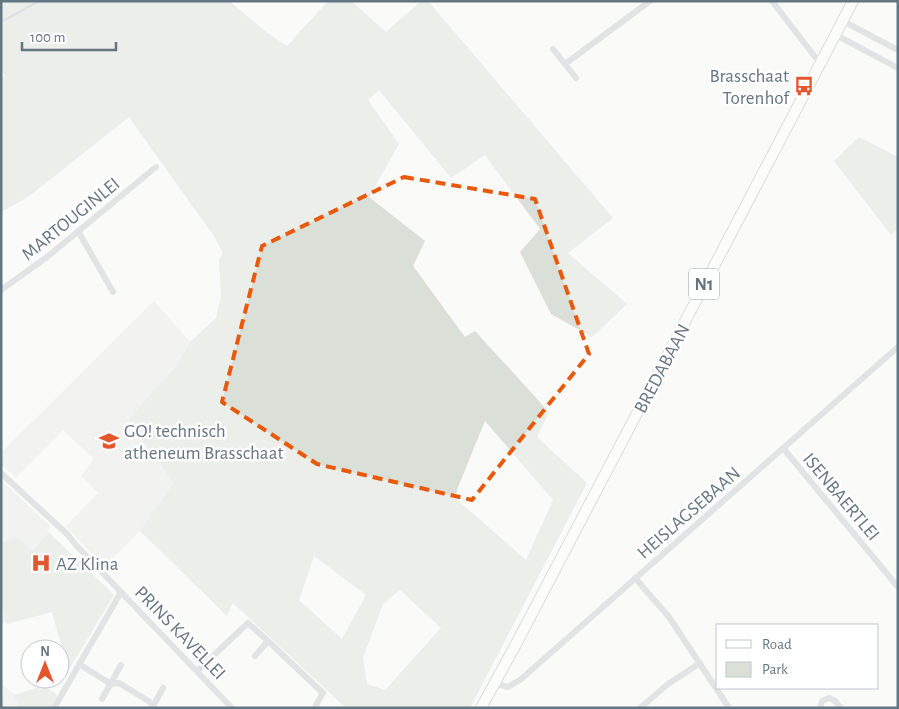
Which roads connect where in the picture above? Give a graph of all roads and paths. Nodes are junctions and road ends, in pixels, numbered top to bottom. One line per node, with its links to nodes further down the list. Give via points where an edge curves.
1 (650, 1): 9 (street)
2 (772, 1): 8 (street, via 815,57)
3 (853, 1): 4 (main road, BREDABAAN / N1)
4 (843, 21): 5 (main road, BREDABAAN / N1); 7 (street)
5 (836, 35): 8 (main road, BREDABAAN / N1); 10 (street)
6 (553, 49): 9 (street)
7 (898, 50)
8 (822, 61): 28 (main road, BREDABAAN / N1)
9 (565, 64): 11 (street)
10 (898, 68)
11 (576, 78)
12 (156, 167): 13 (street, MARTOUGINLEI)
13 (78, 231): 14 (street, MARTOUGINLEI); 15 (street)
14 (1, 290)
15 (113, 292)
16 (898, 347): 17 (street, HEISLAGSEBAAN)
17 (783, 448): 19 (street, HEISLAGSEBAAN); 20 (street, ISENBAERTLEI)
18 (1, 473): 21 (street, PRINS KAVELLEI, via 68,535)
19 (635, 578): 24 (street, via 669,617); 28 (street, HEISLAGSEBAAN, via 512,686)
20 (898, 587)
21 (121, 592): 25 (street); 27 (street, PRINS KAVELLEI)
22 (268, 642): 23 (street); 27 (street, via 248,623); 37 (street, via 323,693)
23 (255, 656)
24 (700, 663): 31 (street); 39 (street)
25 (79, 664): 29 (street); 35 (street)
26 (122, 665): 29 (street)
27 (198, 670): 36 (street, PRINS KAVELLEI)
28 (494, 683): 38 (main road, BREDABAAN / N1)
29 (112, 684): 33 (street); 34 (street, via 119,683)
30 (163, 688): 34 (street)
31 (716, 688)
32 (717, 689): 40 (street)
33 (102, 699)
34 (153, 707)
35 (54, 708)
36 (232, 708)
37 (316, 708)
38 (481, 708)
39 (640, 708)
40 (729, 708)
41 (820, 708): 42 (street, via 822,702 829,698)
42 (841, 708)

